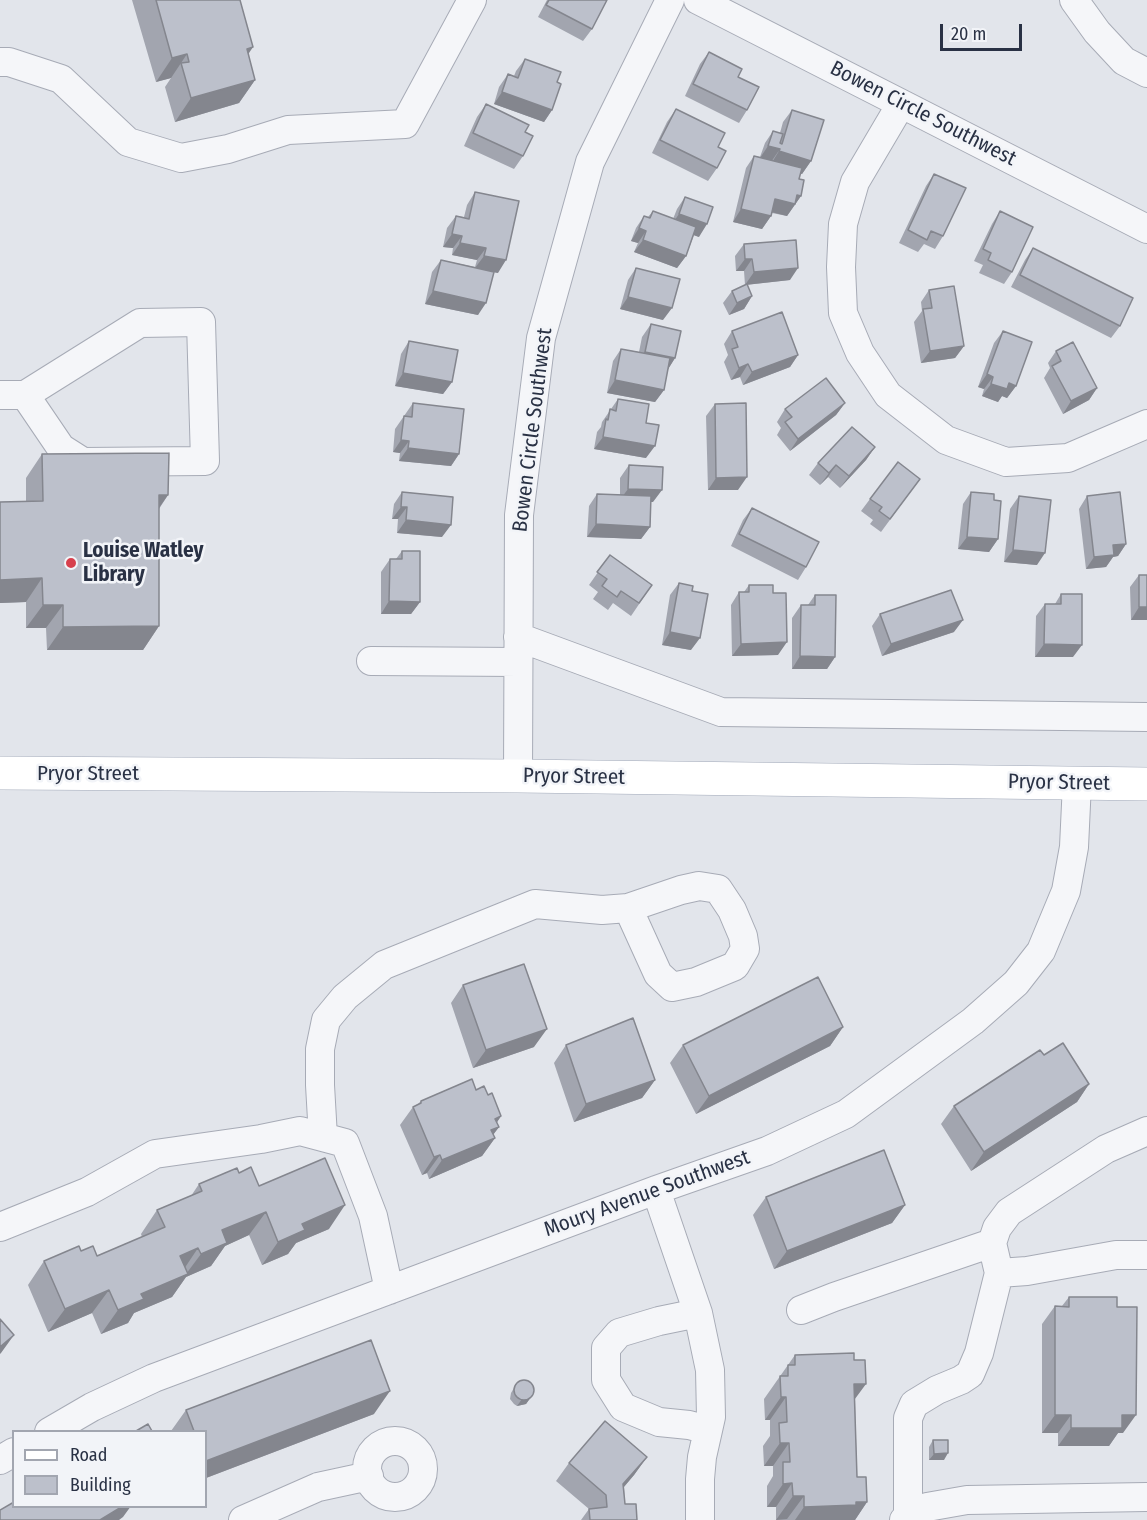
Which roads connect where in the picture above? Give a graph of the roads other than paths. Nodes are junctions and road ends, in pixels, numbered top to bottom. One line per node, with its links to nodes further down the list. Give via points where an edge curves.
1 (670, 0): 11 (street, Bowen Circle Southwest, via 590,162 541,338 519,515)
2 (698, 0): 7 (street, Bowen Circle Southwest)
3 (1074, 0): 6 (street, via 1124,62)
4 (468, 7): 5 (street, via 405,124 288,130 228,149 181,158 128,142 61,79)
5 (0, 62)
6 (1147, 74)
7 (902, 104): 8 (street, Bowen Circle Southwest); 10 (street, via 855,182 843,224 843,313 860,353 888,395 946,440 1006,462 1068,458)
8 (1147, 229)
9 (12, 395): 9 (street, via 61,448 83,462 205,461 201,322 140,323)
10 (1147, 424)
11 (518, 650): 12 (street); 13 (street, via 721,712); 15 (street, Bowen Circle Southwest)
12 (370, 661)
13 (1147, 717)
14 (0, 773): 15 (main road, Pryor Street)
15 (518, 776): 16 (main road, Pryor Street)
16 (1077, 783): 17 (main road, Pryor Street); 21 (street, Moury Avenue Southwest, via 1076,825 1066,891 1041,951 1016,983 973,1021 846,1114 767,1151)
17 (1147, 784)
18 (628, 908): 20 (street, via 603,910 535,904 384,965 345,997 326,1020 320,1049)
19 (1147, 1131): 23 (street, via 1106,1149 1009,1212)
20 (323, 1137): 22 (street, via 300,1131 155,1154 87,1192); 26 (street, via 345,1143 373,1216)
21 (656, 1190): 26 (street, Moury Avenue Southwest); 28 (street)
22 (0, 1227)
23 (992, 1243): 25 (street); 27 (street)
24 (1147, 1255): 25 (street, via 1116,1255)
25 (999, 1273): 33 (street, via 970,1374 914,1404 908,1418)
26 (389, 1290): 29 (street, Moury Avenue Southwest, via 154,1378)
27 (801, 1310)
28 (698, 1313): 30 (street, via 710,1370); 30 (street, via 619,1333 606,1348 606,1380 623,1407 659,1422)
29 (51, 1430)
30 (708, 1430): 35 (street, via 700,1479)
31 (369, 1476): 34 (street, via 318,1487)
32 (1147, 1497): 33 (street, via 967,1500 927,1507)
33 (906, 1518)
34 (243, 1520)
35 (700, 1520)

